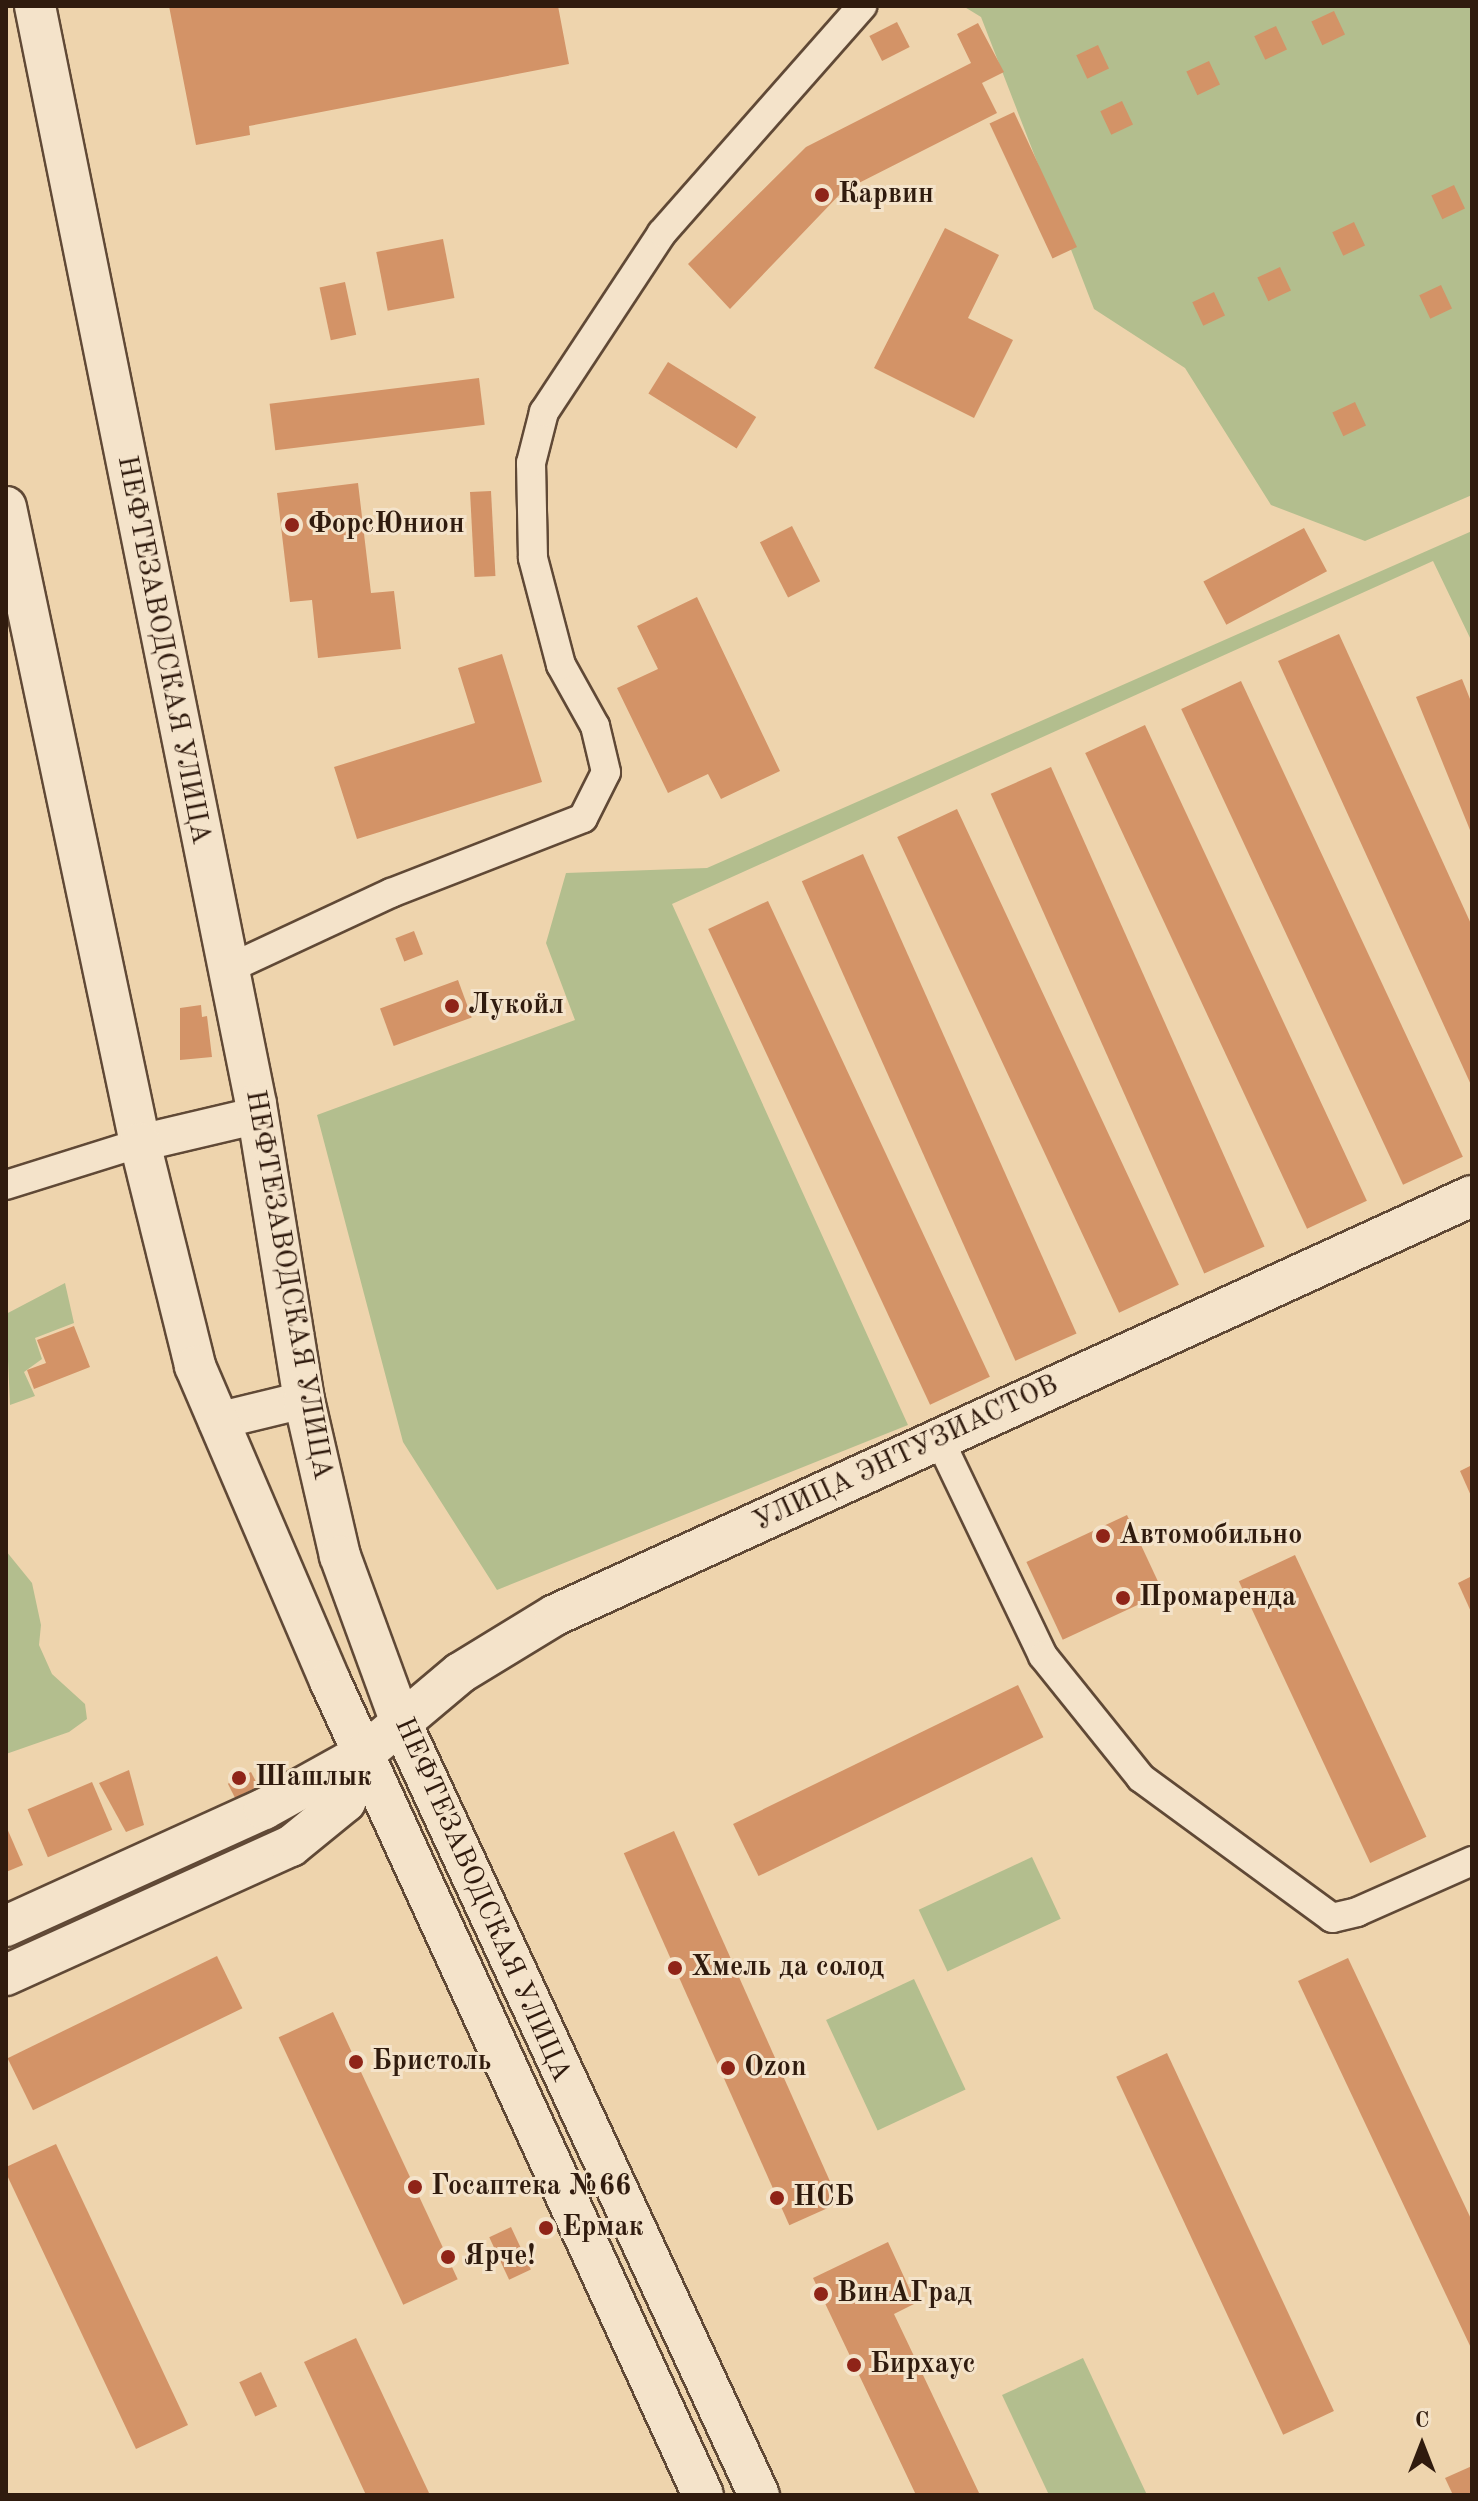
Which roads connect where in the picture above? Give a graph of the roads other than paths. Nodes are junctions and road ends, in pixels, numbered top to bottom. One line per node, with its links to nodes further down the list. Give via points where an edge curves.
1 (35, 6): 4 (main road, НЕФТЕЗАВОДСКАЯ УЛИЦА)
2 (862, 6): 4 (street, via 662,233 544,412 531,463 533,558 561,665 595,726 606,772 583,818 391,893)
3 (6, 507): 6 (main road, НЕФТЕЗАВОДСКАЯ УЛИЦА)
4 (228, 969): 5 (main road, НЕФТЕЗАВОДСКАЯ УЛИЦА)
5 (258, 1115): 6 (street); 9 (main road, НЕФТЕЗАВОДСКАЯ УЛИЦА)
6 (140, 1143): 7 (street); 10 (main road, НЕФТЕЗАВОДСКАЯ УЛИЦА, via 195,1366)
7 (6, 1185)
8 (1472, 1196): 11 (main road, УЛИЦА ЭНТУЗИАСТОВ)
9 (304, 1400): 10 (street); 12 (main road, НЕФТЕЗАВОДСКАЯ УЛИЦА, via 340,1556)
10 (217, 1421): 13 (main road, НЕФТЕЗАВОДСКАЯ УЛИЦА)
11 (940, 1441): 12 (main road, УЛИЦА ЭНТУЗИАСТОВ, via 555,1615 460,1673); 14 (street, via 1043,1656 1141,1778 1332,1918)
12 (402, 1725): 13 (main road, УЛИЦА ЭНТУЗИАСТОВ); 18 (main road, НЕФТЕЗАВОДСКАЯ УЛИЦА)
13 (365, 1753): 15 (main road, УЛИЦА ЭНТУЗИАСТОВ, via 264,1809); 16 (main road, via 345,1802 291,1846); 17 (main road, НЕФТЕЗАВОДСКАЯ УЛИЦА)
14 (1472, 1861)
15 (6, 1926)
16 (6, 1975)
17 (703, 2495)
18 (759, 2495)

